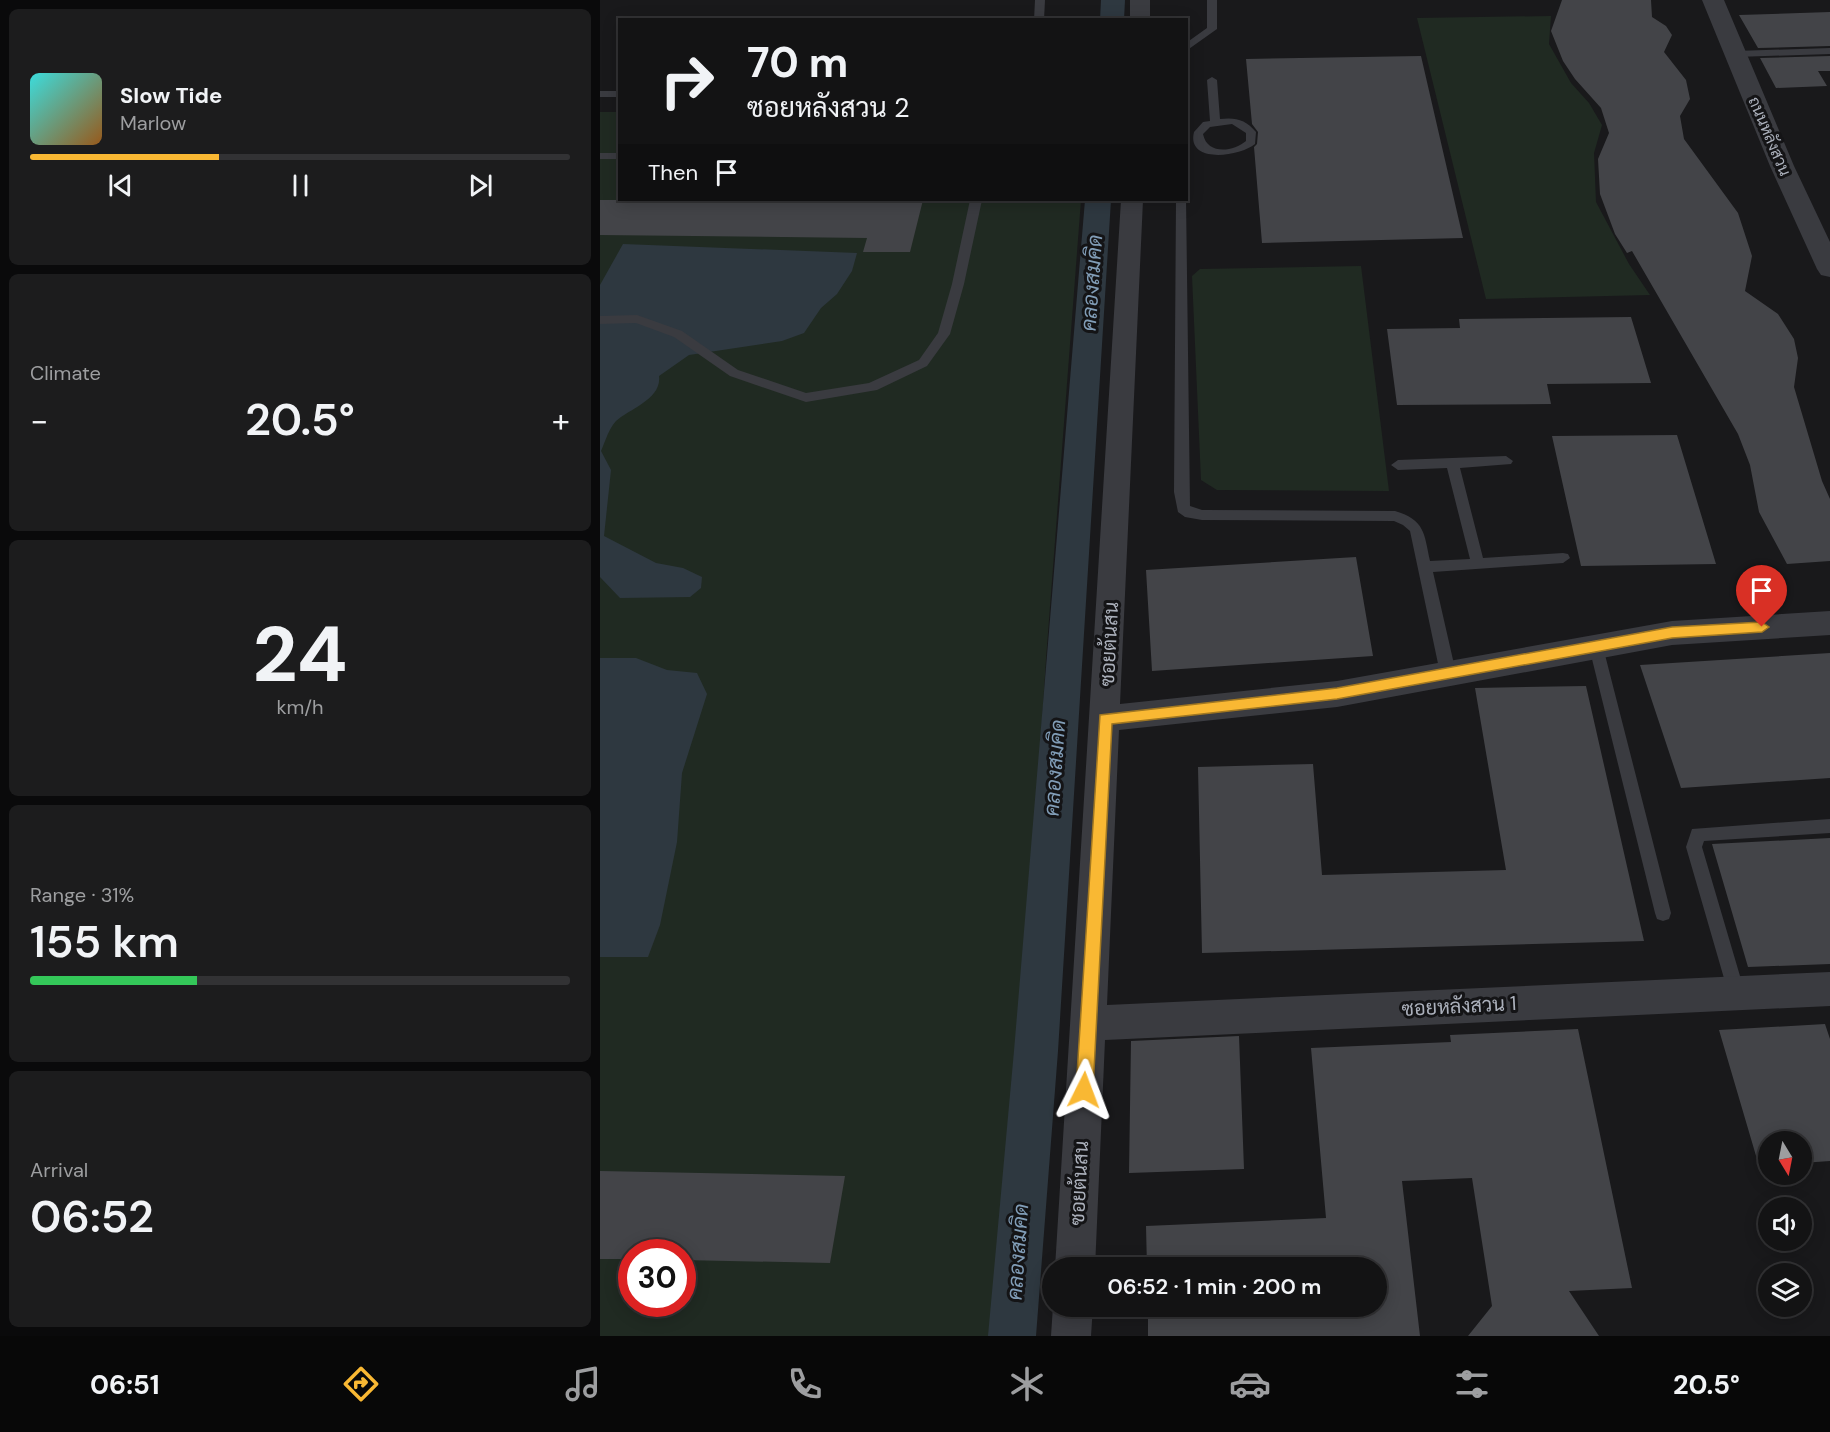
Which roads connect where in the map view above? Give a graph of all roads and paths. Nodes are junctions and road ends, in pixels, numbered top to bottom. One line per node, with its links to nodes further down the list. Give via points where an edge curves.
1 (1040, 0): 5 (lane)
2 (1140, 0): 6 (street)
3 (1212, 0): 7 (lane, via 1212,29)
4 (1713, 0): 9 (street, ถนนหลังสวน)
5 (1039, 18)
6 (1140, 18)
7 (1188, 47)
8 (1830, 51): 9 (lane)
9 (1736, 54): 20 (street, ถนนหลังสวน)
10 (1212, 80): 13 (lane)
11 (600, 94): 12 (lane)
12 (618, 94)
13 (1215, 122): 14 (lane); 14 (lane, via 1232,121 1247,127 1251,142 1240,150 1222,153 1206,149)
14 (1192, 139)
15 (600, 156): 16 (lane)
16 (618, 156)
17 (976, 201): 21 (lane, via 944,334 923,363 872,387 806,398 734,373 668,330 637,319)
18 (1132, 201): 31 (street, ซอยต้นสน)
19 (1182, 201): 27 (lane, via 1183,508 1202,515 1395,516 1416,529)
20 (1830, 269)
21 (600, 320)
22 (1506, 461): 23 (lane)
23 (1452, 463): 24 (lane); 26 (lane)
24 (1398, 465)
25 (1563, 558): 26 (lane)
26 (1478, 564): 27 (lane)
27 (1424, 567): 30 (lane)
28 (1830, 623): 29 (street, via 1672,633)
29 (1596, 647): 30 (street); 33 (lane)
30 (1448, 673): 31 (street, via 1337,694)
31 (1105, 719): 36 (street, ซอยต้นสน)
32 (1830, 826): 35 (lane, via 1698,834 1694,847)
33 (1663, 913)
34 (1830, 989): 35 (street, ซอยหลังสวน 1)
35 (1736, 993): 36 (street, ซอยหลังสวน 1)
36 (1088, 1023): 37 (street, ซอยต้นสน)
37 (1076, 1257)
38 (1072, 1317): 39 (street)
39 (1071, 1336)

